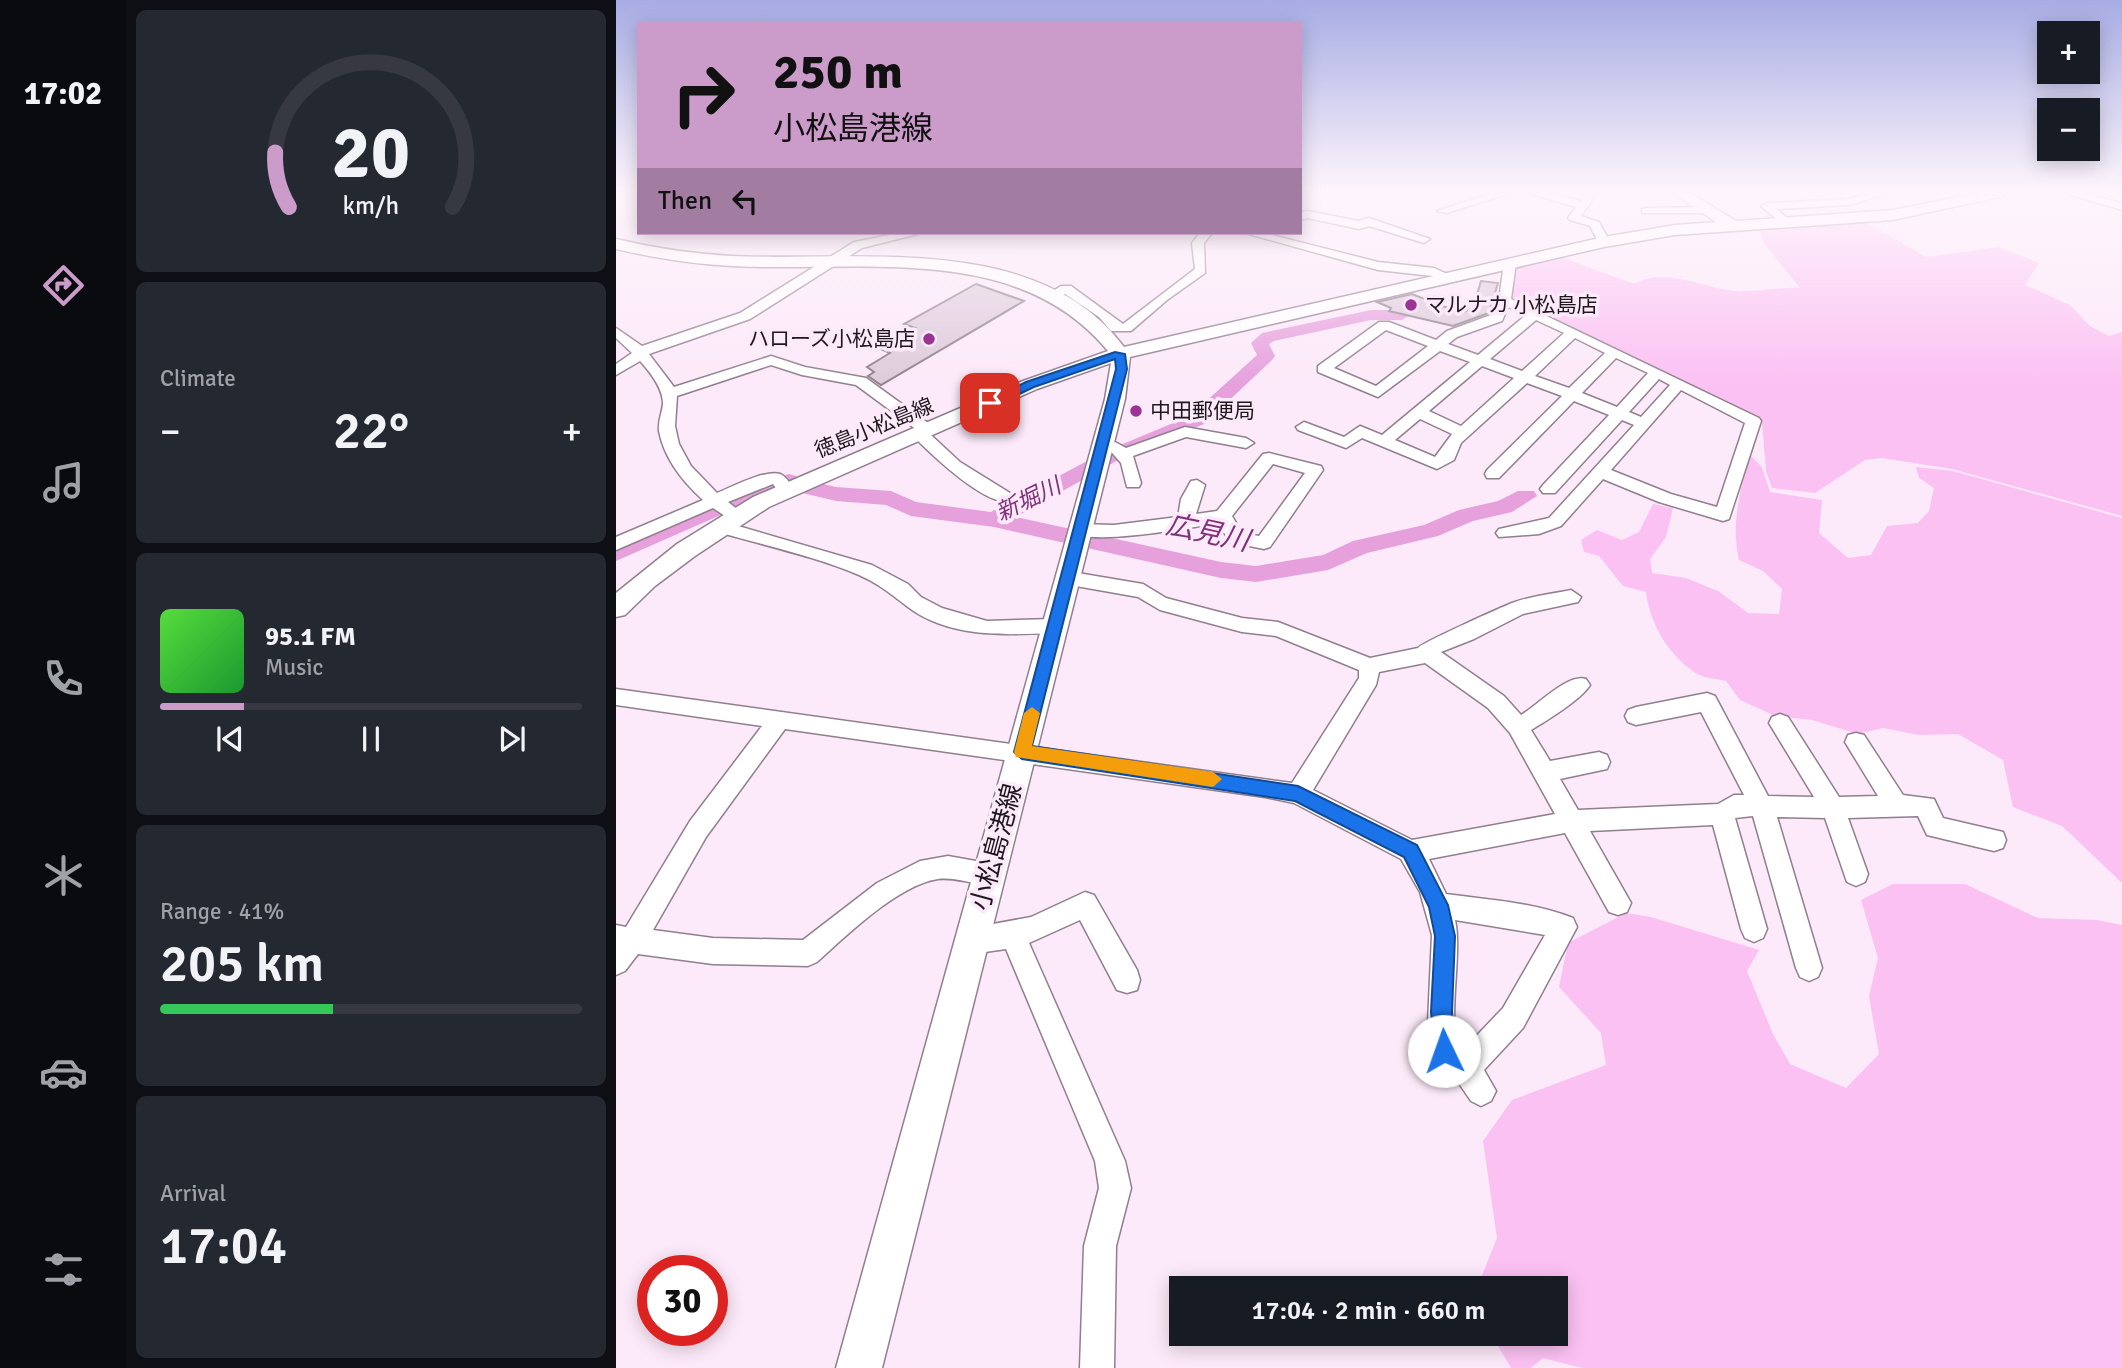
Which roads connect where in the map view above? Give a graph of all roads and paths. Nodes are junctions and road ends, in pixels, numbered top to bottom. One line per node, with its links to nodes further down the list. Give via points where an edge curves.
1 (681, 257): 6 (main road)
2 (839, 257): 6 (street)
3 (1200, 257): 9 (street, via 1201,270 1126,328 1116,328 1104,314 1066,289)
4 (1347, 257): 8 (street)
5 (1538, 257): 7 (main road, 徳島小松島線)
6 (834, 262): 9 (main road, via 961,268 996,274); 15 (street, via 732,323)
7 (1510, 263): 8 (main road, 徳島小松島線); 10 (street)
8 (1448, 277): 17 (main road, 徳島小松島線)
9 (1054, 295): 17 (main road, via 1088,318)
10 (1504, 301): 11 (street); 14 (street, via 1497,318 1452,334)
11 (1535, 314): 12 (street); 18 (street)
12 (1573, 333): 16 (street); 21 (street)
13 (619, 337): 15 (street)
14 (1438, 345): 14 (street, via 1378,392 1323,369 1384,325); 18 (street)
15 (641, 352): 19 (street); 23 (street)
16 (1614, 352): 20 (street); 24 (street)
17 (1119, 354): 29 (main road, 徳島小松島線, via 1030,385); 36 (main road, 小松島港線, via 1121,369)
18 (1480, 361): 21 (street); 25 (street)
19 (616, 371)
20 (1657, 372): 22 (street); 26 (street)
21 (1525, 377): 24 (street); 30 (street)
22 (1679, 384): 27 (street); 37 (street, via 1753,421 1723,515)
23 (669, 394): 29 (street, via 771,360 861,381); 43 (street, via 671,444 694,484)
24 (1571, 394): 26 (street); 38 (street)
25 (1420, 413): 30 (street); 32 (street)
26 (1620, 413): 27 (street); 41 (street)
27 (1643, 423): 37 (street)
28 (1304, 426): 32 (street, via 1346,443 1360,431)
29 (924, 432): 42 (street, via 954,466); 43 (main road, 徳島小松島線, via 782,485)
30 (1463, 433): 32 (street, via 1437,464)
31 (1223, 441): 33 (street); 34 (street, via 1185,432); 35 (street)
32 (1384, 441)
33 (1247, 443)
34 (1124, 454): 36 (street, via 1114,446); 39 (street)
35 (1211, 454)
36 (1099, 457): 47 (main road, 小松島港線)
37 (1601, 472): 46 (street, via 1555,522)
38 (1493, 474)
39 (1133, 483)
40 (1197, 485): 45 (street)
41 (1549, 489)
42 (1004, 498)
43 (726, 512): 48 (street); 51 (main road, 徳島小松島線); 52 (street, via 865,570 936,614 987,628)
44 (1223, 516): 44 (street, via 1236,538 1264,543 1315,470 1269,458); 45 (street)
45 (1186, 522): 47 (street)
46 (1505, 533)
47 (1078, 536): 49 (main road, 小松島港線)
48 (616, 547)
49 (1066, 578): 52 (main road, 小松島港線); 54 (street, via 1143,591 1172,606 1242,625 1278,629)
50 (1571, 597): 53 (street, via 1518,608 1429,648)
51 (616, 608)
52 (1053, 626): 62 (main road, 小松島港線)
53 (1425, 655): 54 (street); 60 (street, via 1436,657 1496,702)
54 (1368, 666): 65 (street, via 1369,679)
55 (1579, 685): 60 (street)
56 (616, 697): 58 (street)
57 (1636, 716): 67 (street, via 1707,702)
58 (779, 720): 62 (street); 80 (street, via 698,829)
59 (1780, 723): 68 (street)
60 (1518, 727): 64 (street)
61 (1856, 742): 66 (street)
62 (1022, 752): 65 (street); 73 (main road, 小松島港線)
63 (1599, 762): 64 (street)
64 (1545, 772): 70 (street)
65 (1298, 794): 72 (street)
66 (1897, 805): 68 (street); 71 (street, via 1926,806 1935,827)
67 (1762, 807): 68 (street); 69 (street, via 1734,805); 81 (street)
68 (1833, 808): 74 (street)
69 (1722, 814): 70 (street); 77 (street)
70 (1572, 821): 72 (street); 75 (street)
71 (1994, 841)
72 (1410, 851): 76 (street)
73 (989, 873): 79 (main road, 小松島港線); 80 (street, via 933,868 879,896 808,953)
74 (1856, 874)
75 (1618, 903)
76 (1438, 905): 83 (street, via 1445,936 1444,1051 1450,1061); 83 (street, via 1564,926 1513,1018)
77 (1754, 929)
78 (1013, 936): 79 (street); 82 (street, via 1050,924 1086,904); 86 (street, via 1110,1161 1115,1188 1100,1246)
79 (971, 941): 85 (main road, 小松島港線)
80 (621, 947)
81 (1809, 968)
82 (1127, 980)
83 (1466, 1068): 84 (street)
84 (1481, 1091)
85 (859, 1368)
86 (1097, 1368)

